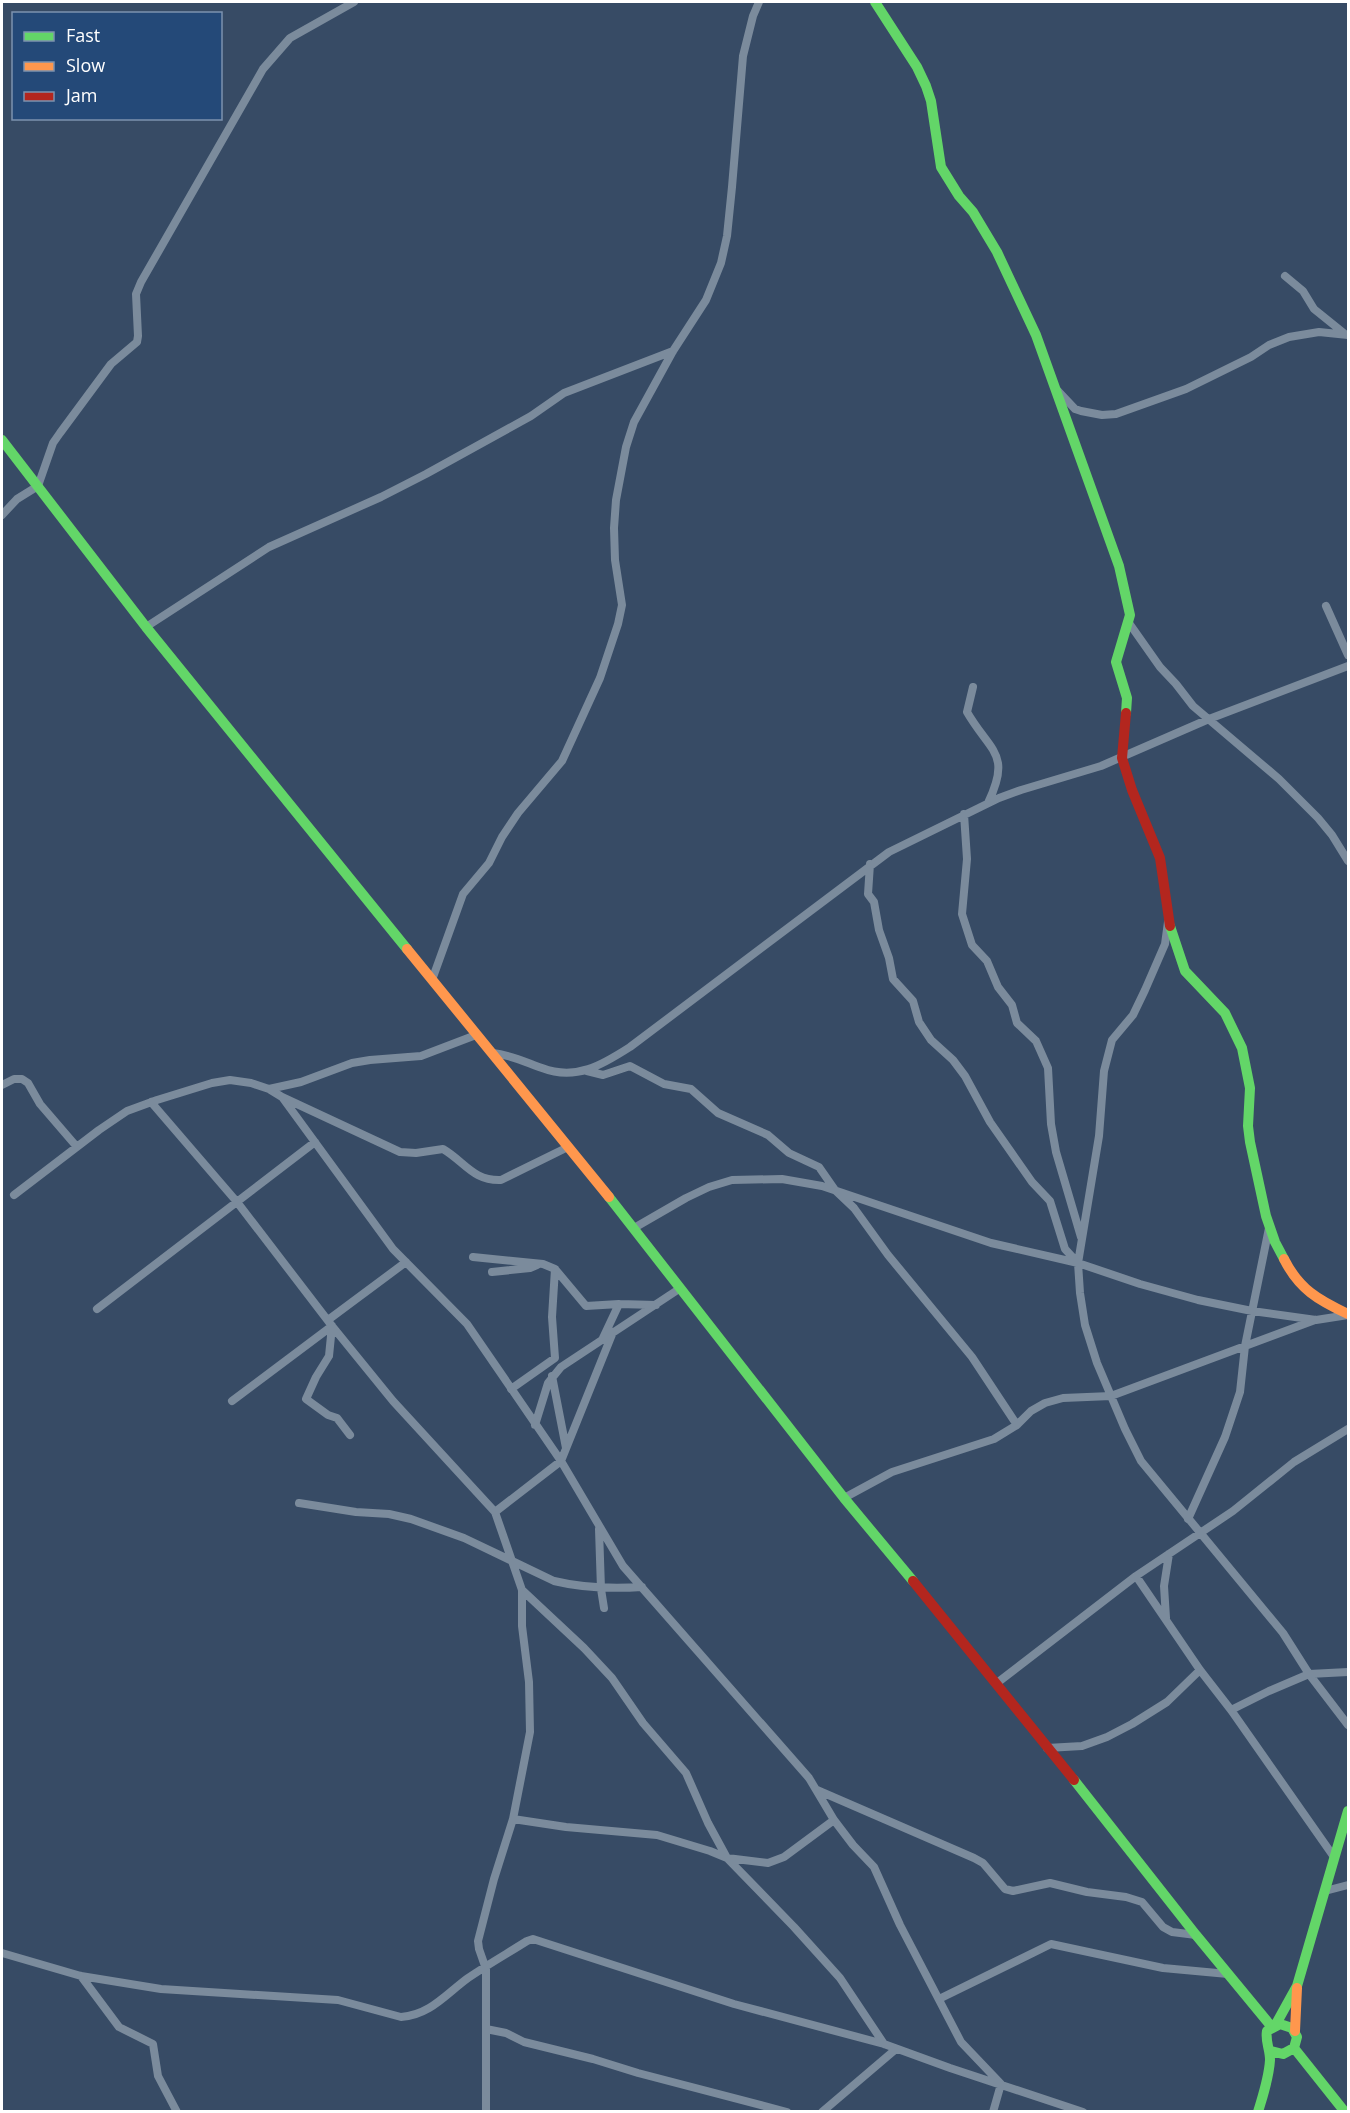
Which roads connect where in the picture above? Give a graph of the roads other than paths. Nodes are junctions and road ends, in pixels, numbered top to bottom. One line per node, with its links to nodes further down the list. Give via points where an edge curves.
1 (354, 2): 9 (street, via 290,38 258,76 141,282 136,300 137,342 111,364 53,443)
2 (759, 2): 6 (street, via 743,56 727,236 721,263 706,300)
3 (876, 2): 7 (main road, via 926,86 941,167 997,252 1036,335)
4 (1285, 276): 5 (street, via 1303,291 1314,309)
5 (1348, 336): 7 (street, via 1319,332 1289,337 1186,389 1116,414 1094,414 1075,408)
6 (673, 351): 13 (street, via 564,393 531,416 417,479 269,547); 24 (street, via 634,422 626,447 614,528 622,605 600,678 562,761 518,813 489,863 463,894)
7 (1054, 387): 12 (main road, via 1119,566)
8 (2, 440): 9 (main road)
9 (38, 486): 10 (street, via 17,499); 13 (main road)
10 (2, 515)
11 (1326, 606): 14 (street)
12 (1129, 622): 17 (street, via 1160,668); 18 (main road, via 1116,662 1127,698)
13 (146, 627): 24 (main road)
14 (1348, 655)
15 (1348, 666): 17 (street)
16 (973, 687): 19 (street, via 967,712 999,757 997,784)
17 (1209, 719): 18 (street); 21 (street, via 1318,818)
18 (1122, 758): 19 (street); 23 (main road, via 1160,858)
19 (988, 804): 20 (street)
20 (964, 814): 22 (street); 40 (street, via 967,859 962,914 972,945 987,961 998,987 1012,1005 1017,1023 1036,1041 1048,1068 1056,1152)
21 (1348, 861)
22 (870, 864): 27 (street, via 630,1047); 43 (street, via 868,894 874,902 893,979 913,1001 931,1041 965,1076 990,1122 1050,1201 1065,1249)
23 (1169, 910): 39 (main road, via 1174,941 1185,971 1225,1013 1242,1048 1249,1073 1250,1142); 40 (street, via 1165,944 1133,1015 1112,1040 1104,1071 1099,1136)
24 (432, 980): 25 (main road)
25 (476, 1035): 26 (main road); 29 (street, via 421,1056 352,1063)
26 (493, 1053): 27 (street, via 554,1072); 34 (main road)
27 (587, 1071): 35 (street, via 603,1075 630,1066 664,1084 691,1089 718,1113 768,1135 789,1153 819,1167)
28 (2, 1085): 33 (street, via 14,1079 28,1083 40,1104)
29 (269, 1089): 30 (street); 31 (street, via 230,1080)
30 (282, 1097): 32 (street); 34 (street, via 400,1152 443,1149 476,1176 489,1180 501,1180)
31 (151, 1102): 33 (street, via 126,1111); 37 (street)
32 (315, 1142): 37 (street); 42 (street)
33 (77, 1147): 36 (street)
34 (568, 1147): 38 (main road)
35 (834, 1190): 38 (street, via 782,1179 732,1180 686,1198); 43 (street, via 991,1243); 63 (street, via 854,1208 888,1256 966,1349)
36 (14, 1195)
37 (237, 1202): 50 (street); 54 (street)
38 (634, 1228): 47 (main road)
39 (1269, 1228): 51 (street); 52 (main road, via 1292,1275 1303,1288)
40 (1082, 1241): 43 (street)
41 (473, 1257): 44 (street)
42 (406, 1262): 54 (street); 59 (street, via 461,1316)
43 (1078, 1263): 51 (street, via 1159,1290); 60 (street, via 1085,1325)
44 (541, 1264): 45 (street); 46 (street)
45 (555, 1269): 48 (street, via 586,1306); 59 (street, via 555,1358)
46 (492, 1272)
47 (679, 1289): 49 (street); 68 (main road)
48 (619, 1304): 49 (street); 56 (street)
49 (656, 1305): 55 (street)
50 (97, 1310)
51 (1252, 1311): 53 (street); 57 (street)
52 (1348, 1314): 53 (street)
53 (1316, 1320): 57 (street)
54 (330, 1323): 61 (street); 65 (street, via 329,1356 306,1399 337,1418); 70 (street, via 393,1401)
55 (614, 1332): 56 (street); 66 (street)
56 (602, 1340): 58 (street)
57 (1245, 1346): 60 (street); 71 (street, via 1240,1392)
58 (552, 1376): 62 (street); 66 (street)
59 (510, 1389): 62 (street)
60 (1111, 1396): 63 (street, via 1063,1398 1045,1403); 71 (street, via 1141,1461)
61 (232, 1401)
62 (535, 1425): 67 (street)
63 (1017, 1425): 68 (street, via 994,1439 892,1472)
64 (1348, 1429): 73 (street, via 1294,1462)
65 (350, 1435)
66 (566, 1448): 67 (street)
67 (561, 1461): 70 (street); 72 (street)
68 (844, 1498): 85 (main road)
69 (299, 1503): 75 (street, via 411,1519)
70 (495, 1512): 75 (street)
71 (1188, 1519): 73 (street)
72 (599, 1527): 77 (street, via 623,1566); 78 (street)
73 (1200, 1534): 74 (street); 84 (street, via 1282,1633)
74 (1169, 1554): 76 (street); 81 (street, via 1164,1586)
75 (510, 1559): 78 (street, via 554,1581); 79 (street)
76 (1136, 1576): 81 (street); 85 (street)
77 (642, 1587): 78 (street); 89 (street)
78 (601, 1589): 80 (street)
79 (522, 1590): 91 (street, via 530,1732); 94 (street, via 612,1678 643,1723 686,1773)
80 (604, 1608)
81 (1166, 1619): 82 (street)
82 (1200, 1670): 86 (street); 88 (street, via 1167,1702 1107,1737 1082,1746)
83 (1348, 1672): 84 (street)
84 (1309, 1674): 86 (street); 87 (street)
85 (997, 1683): 88 (main road)
86 (1232, 1710): 93 (street)
87 (1348, 1725)
88 (1047, 1748): 97 (main road)
89 (817, 1790): 92 (street); 97 (street, via 974,1858 1005,1889 1013,1891 1050,1883 1126,1897 1142,1902 1163,1928)
90 (1348, 1811): 93 (main road)
91 (513, 1819): 94 (street, via 657,1835); 99 (street, via 478,1941)
92 (834, 1820): 94 (street, via 784,1857 768,1863); 103 (street, via 874,1867)
93 (1334, 1857): 96 (main road)
94 (727, 1858): 107 (street, via 840,1978)
95 (1348, 1885): 96 (street)
96 (1325, 1891): 102 (main road)
97 (1196, 1935): 100 (main road)
98 (2, 1953): 101 (street)
99 (486, 1968): 101 (street, via 428,2009 401,2017 338,2000 161,1989); 105 (street); 107 (street, via 533,1939 734,2004)
100 (1228, 1974): 103 (street, via 1163,1968 1051,1944); 104 (main road)
101 (81, 1976): 113 (street, via 119,2027 153,2044 158,2076)
102 (1297, 1986): 104 (main road); 106 (main road)
103 (939, 1999): 111 (street, via 964,2046)
104 (1274, 2025): 106 (main road, via 1287,2024); 109 (main road, via 1265,2036)
105 (486, 2029): 114 (street); 115 (street)
106 (1295, 2031): 110 (main road, via 1297,2043)
107 (884, 2044): 108 (street)
108 (896, 2049): 111 (street); 116 (street)
109 (1270, 2051): 110 (main road); 112 (main road)
110 (1289, 2051): 112 (main road); 120 (main road)
111 (1001, 2084): 117 (street); 118 (street)
112 (1264, 2091): 119 (main road)
113 (177, 2112)
114 (486, 2112)
115 (787, 2112)
116 (822, 2112)
117 (993, 2112)
118 (1083, 2112)
119 (1258, 2112)
120 (1345, 2112)

